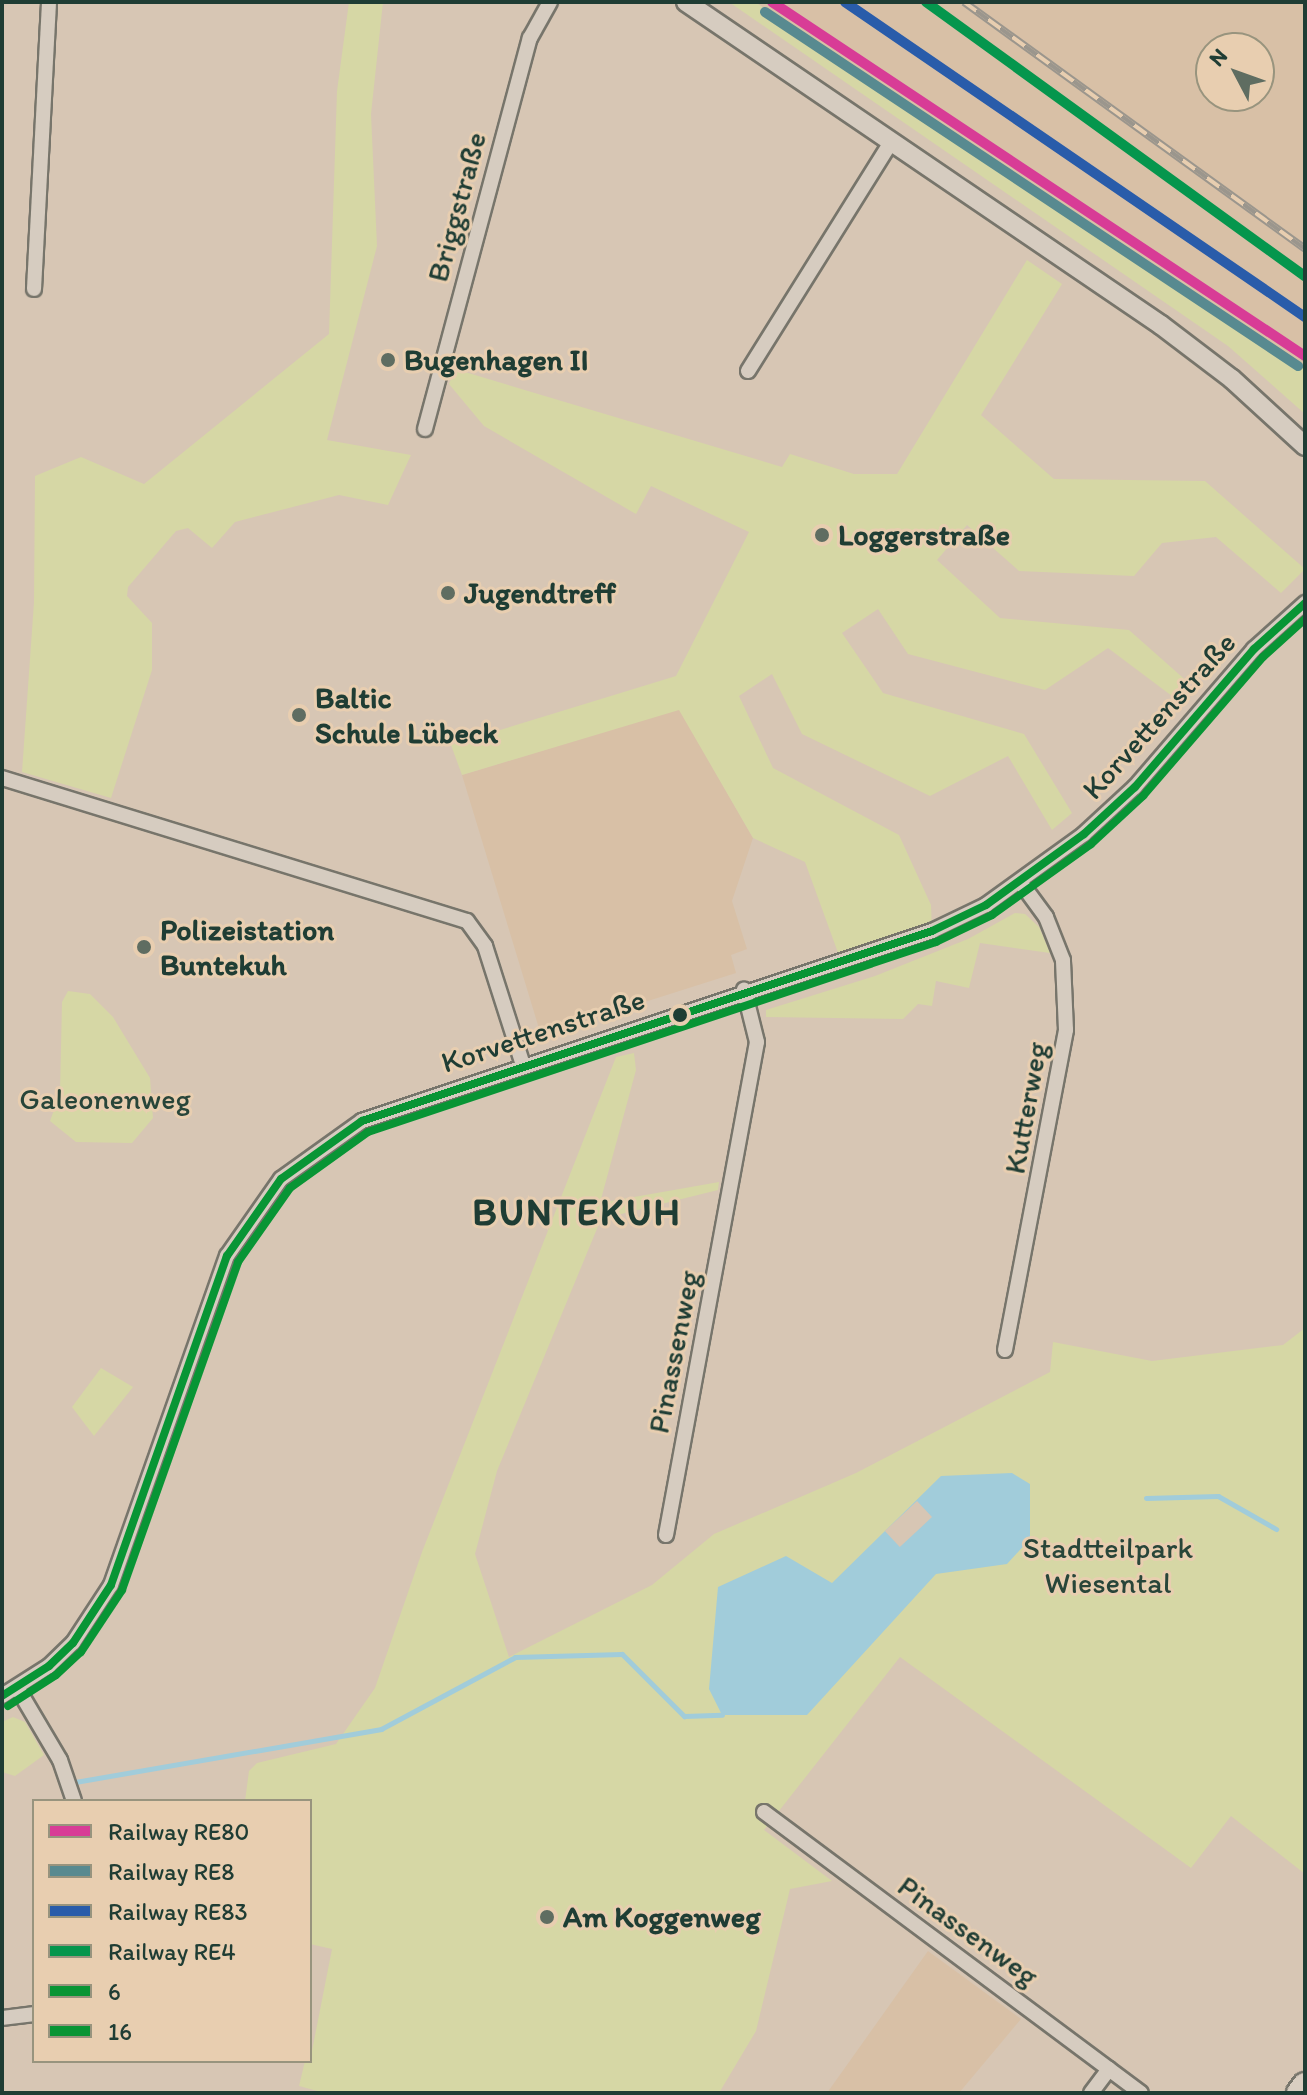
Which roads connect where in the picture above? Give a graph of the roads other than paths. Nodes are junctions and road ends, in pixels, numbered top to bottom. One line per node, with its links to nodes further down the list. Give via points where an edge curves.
1 (49, 2): 5 (street)
2 (550, 2): 7 (street, Briggstraße, via 530,38)
3 (686, 2): 4 (street)
4 (891, 142): 6 (street); 8 (street, via 1161,325 1232,379)
5 (34, 289)
6 (748, 371)
7 (425, 429)
8 (1305, 446)
9 (1305, 603): 11 (street, Korvettenstraße, via 1254,649 1135,787)
10 (2, 778): 13 (street, via 467,921 485,946)
11 (1021, 883): 12 (street, Korvettenstraße, via 932,931); 14 (street, Kutterweg, via 1046,917 1063,960 1066,1030)
12 (744, 990): 13 (street, Korvettenstraße); 15 (street, Pinassenweg, via 757,1042)
13 (523, 1065): 16 (street, Korvettenstraße, via 362,1121 262,1199 227,1256 111,1585 73,1643)
14 (1005, 1350)
15 (666, 1535)
16 (18, 1689): 17 (street, Korvettenstraße); 18 (street, via 60,1760)
17 (2, 1696)
18 (73, 1799)
19 (764, 1812): 22 (street, Pinassenweg)
20 (32, 2014): 21 (street)
21 (2, 2018)
22 (1109, 2069): 24 (street); 25 (street, Pinassenweg)
23 (1305, 2085): 26 (main road)
24 (1091, 2093)
25 (1141, 2093)
26 (1299, 2093)

